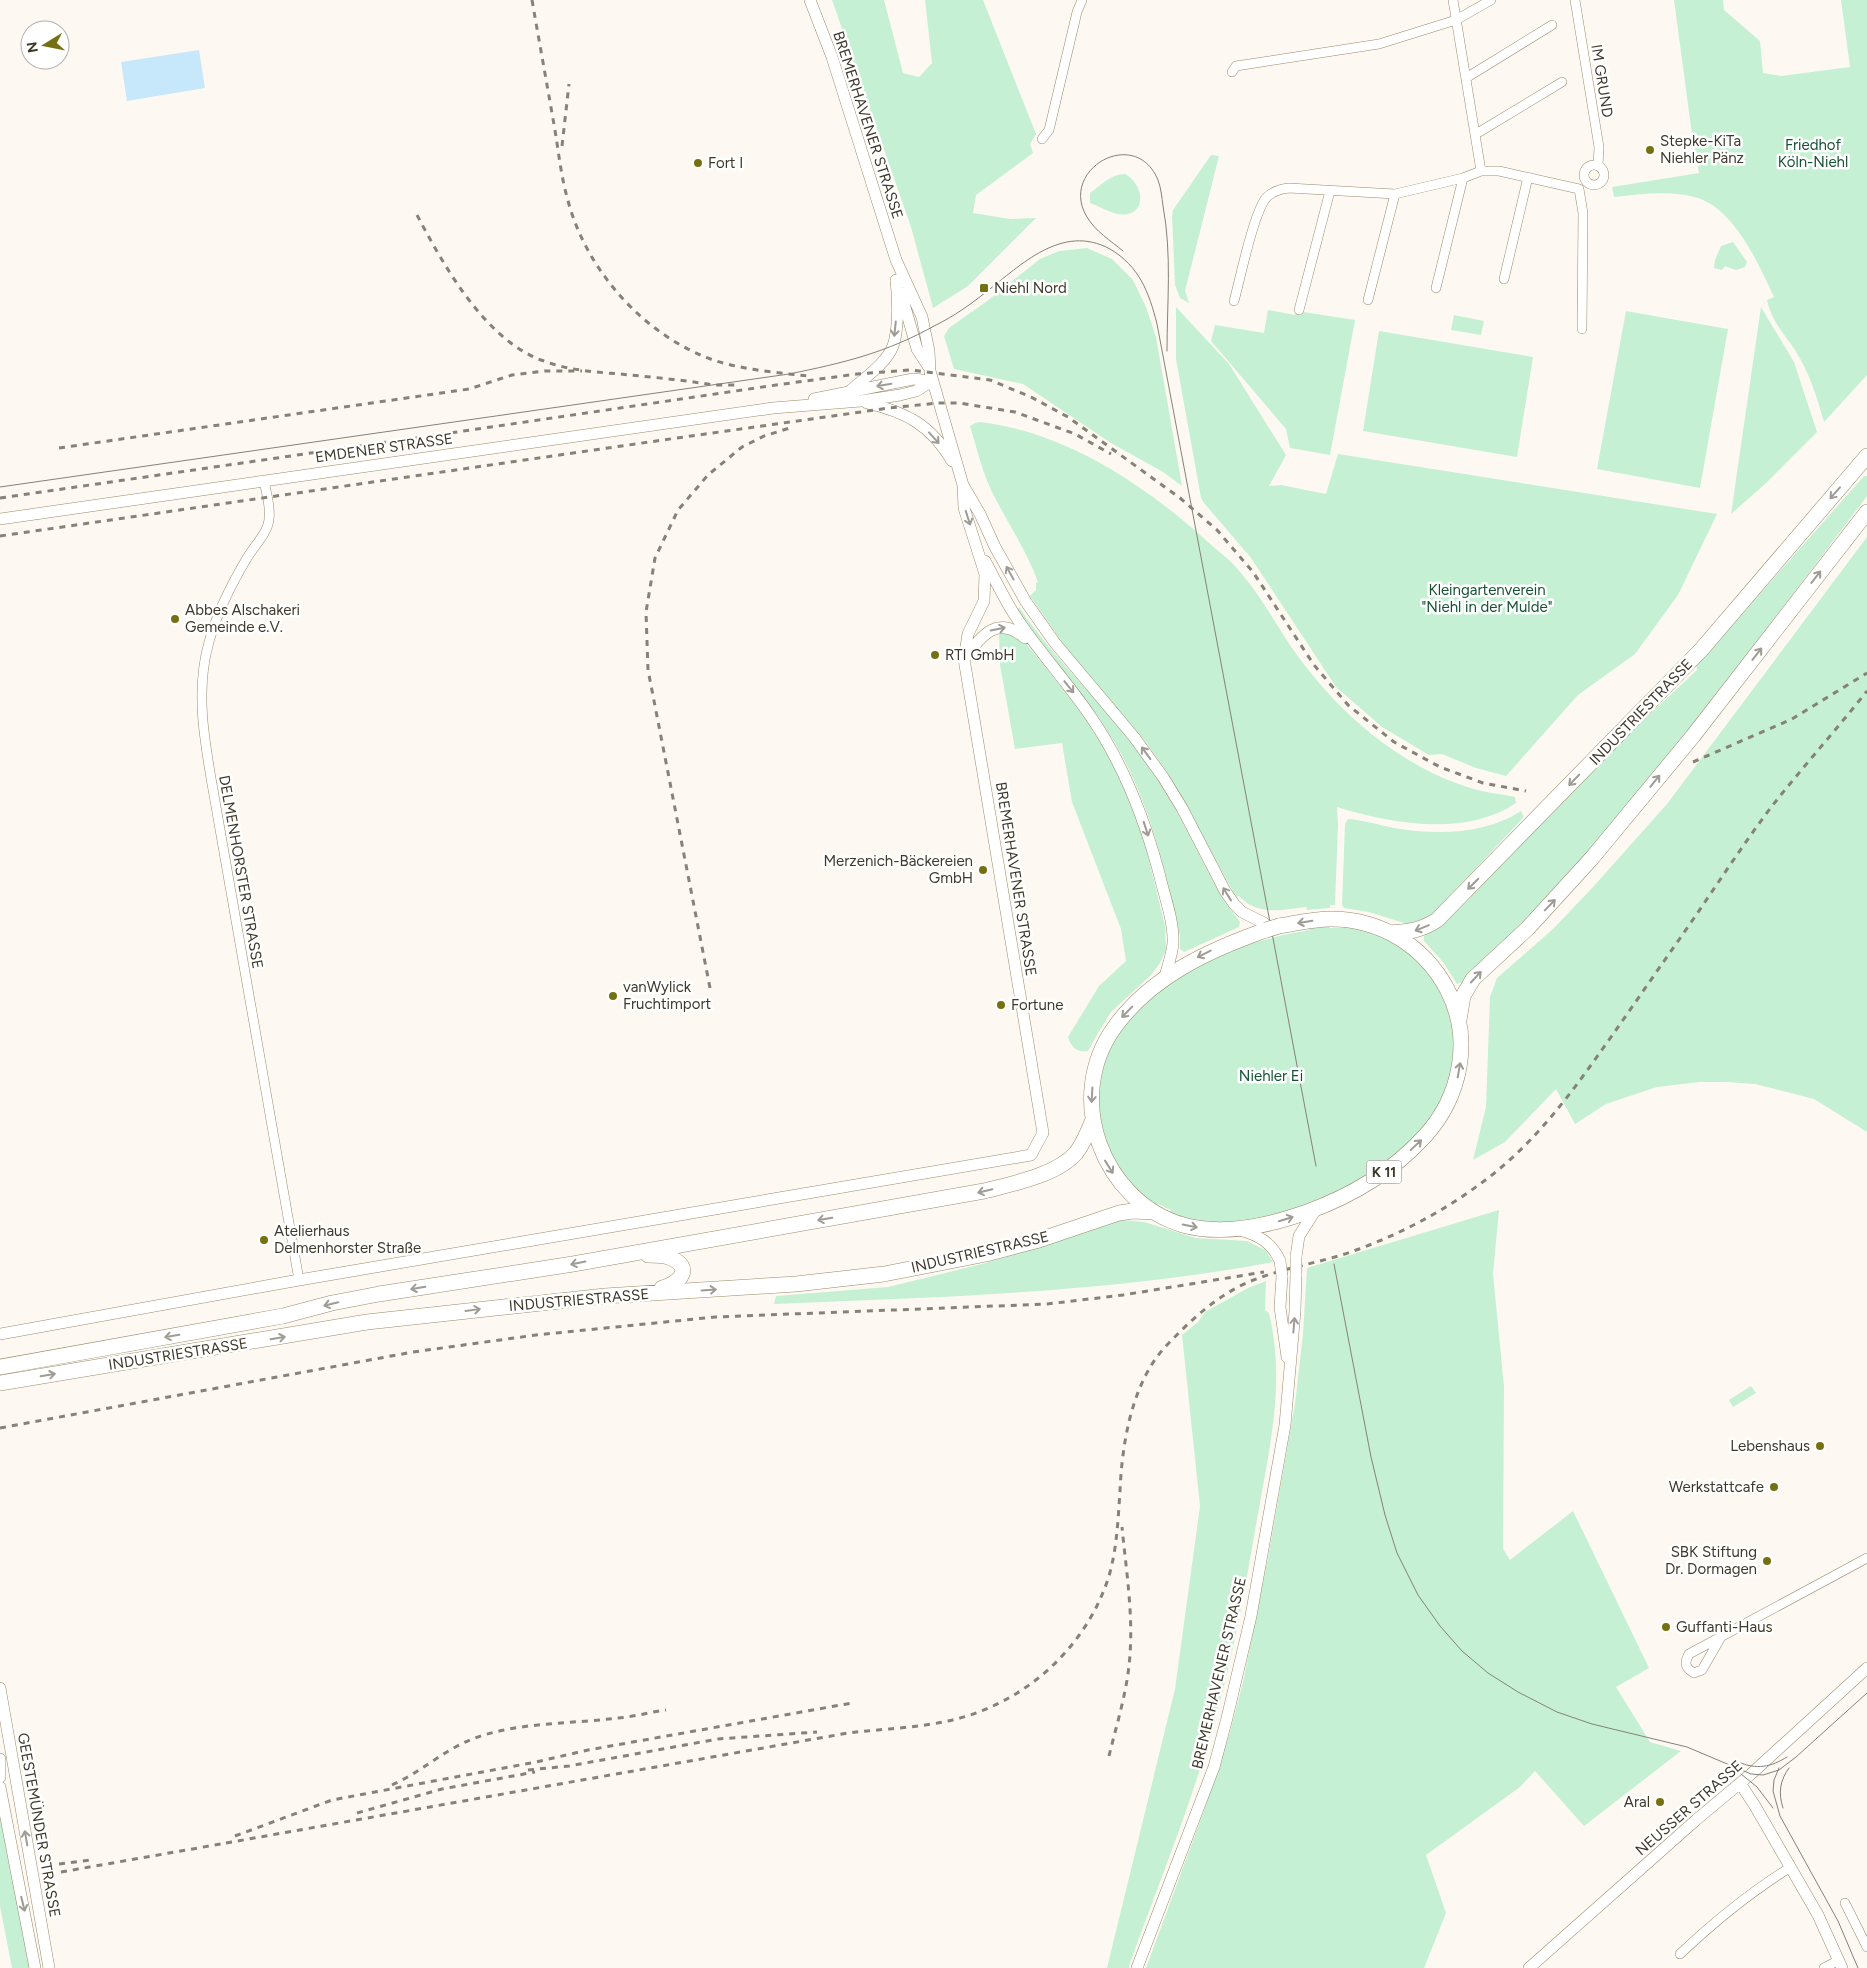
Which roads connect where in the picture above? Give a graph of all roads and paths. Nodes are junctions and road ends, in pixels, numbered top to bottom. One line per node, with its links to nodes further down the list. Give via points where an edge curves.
1 (810, 0): 21 (street, BREMERHAVENER STRASSE)
2 (1082, 0): 12 (street, via 1049,130)
3 (1453, 0): 6 (street)
4 (1491, 0): 6 (street)
5 (1575, 0): 13 (street, IM GRUND, via 1599,147)
6 (1456, 20): 8 (street, via 1378,44 1236,66); 9 (street)
7 (1552, 26): 9 (street)
8 (1232, 72)
9 (1466, 78): 11 (street)
10 (1562, 82): 11 (street)
11 (1476, 134): 14 (street)
12 (1042, 139)
13 (1598, 166): 17 (street, IM GRUND, via 1587,168); 17 (street, IM GRUND, via 1603,174 1602,180 1594,184)
14 (1481, 171): 15 (street); 16 (street)
15 (1528, 176): 18 (street); 22 (street)
16 (1463, 178): 20 (street); 24 (street)
17 (1586, 180): 18 (street, IM GRUND)
18 (1579, 189): 28 (street, via 1583,213)
19 (1330, 191): 20 (street); 26 (street, via 1289,188 1276,190 1267,197 1256,219); 27 (street)
20 (1394, 194): 25 (street)
21 (896, 260): 23 (street, BREMERHAVENER STRASSE); 29 (street, BREMERHAVENER STRASSE, via 922,317 929,351)
22 (1504, 278)
23 (896, 280): 29 (street, BREMERHAVENER STRASSE, via 917,349); 31 (street, one-way to 31, via 893,346 886,357)
24 (1436, 288)
25 (1368, 300)
26 (1234, 301)
27 (1300, 310)
28 (1582, 329)
29 (928, 366): 30 (street, BREMERHAVENER STRASSE)
30 (932, 382): 31 (street, EMDENER STRASSE, one-way to 31, via 913,379); 32 (street, EMDENER STRASSE, via 916,391); 35 (street, BREMERHAVENER STRASSE)
31 (850, 391): 33 (street, EMDENER STRASSE)
32 (861, 401): 33 (street, EMDENER STRASSE); 35 (street, EMDENER STRASSE, one-way to 35, via 889,408 922,424)
33 (773, 408): 36 (street, EMDENER STRASSE)
34 (1867, 456): 47 (highway, INDUSTRIESTRASSE, one-way to 47, via 1701,650 1437,920 1411,931)
35 (959, 474): 37 (street, BREMERHAVENER STRASSE)
36 (264, 481): 39 (street, EMDENER STRASSE); 55 (street, DELMENHORSTER STRASSE, via 270,518 221,606 208,644 202,684 203,725)
37 (963, 485): 40 (street, BREMERHAVENER STRASSE, one-way to 40, via 964,508); 43 (street, BREMERHAVENER STRASSE, one-way to 37)
38 (1867, 512): 49 (highway, one-way to 38, via 1464,996 1473,979 1528,928 1592,858 1693,736)
39 (0, 519)
40 (978, 550): 41 (street, BREMERHAVENER STRASSE); 42 (street, BREMERHAVENER STRASSE, via 985,574)
41 (1001, 592): 42 (street); 43 (street, via 1012,593); 44 (street, BREMERHAVENER STRASSE)
42 (984, 601): 45 (street, BREMERHAVENER STRASSE, via 968,634)
43 (1026, 602): 46 (street, BREMERHAVENER STRASSE, one-way to 43, via 1242,912 1234,904 1163,777 1134,737 1055,644)
44 (1038, 649): 45 (street, BREMERHAVENER STRASSE, one-way to 44, via 978,640 995,628 1015,630); 48 (street, BREMERHAVENER STRASSE, one-way to 48, via 1108,743 1140,808 1171,924 1173,942)
45 (964, 659): 55 (street, BREMERHAVENER STRASSE, via 1043,1133 1031,1155)
46 (1270, 926): 47 (highway, K 11, one-way to 46, via 1364,923 1336,919); 48 (highway, K 11, one-way to 48, via 1224,944)
47 (1390, 932): 49 (highway, K 11, via 1419,952 1435,970 1449,994)
48 (1164, 980): 50 (highway, K 11, one-way to 50, via 1124,1015 1112,1031 1097,1062 1091,1101)
49 (1459, 1022): 51 (highway, K 11, one-way to 49, via 1359,1189 1387,1170 1439,1119 1454,1090 1458,1073)
50 (1092, 1122): 52 (highway, K 11, one-way to 52, via 1099,1147 1116,1178 1126,1191); 54 (highway, INDUSTRIESTRASSE, one-way to 54, via 1080,1148 1068,1160 1046,1172 1008,1185 949,1199)
51 (1316, 1209): 53 (highway, K 11, one-way to 51, via 1274,1222); 59 (street, BREMERHAVENER STRASSE / K 11, one-way to 51, bridge, via 1299,1236)
52 (1160, 1215): 53 (highway, K 11, one-way to 53, via 1201,1228); 56 (highway, INDUSTRIESTRASSE, one-way to 52, via 796,1284 884,1274 986,1254 1039,1240 1119,1212)
53 (1235, 1228): 59 (street, BREMERHAVENER STRASSE / K 11, bridge, via 1265,1240 1280,1261 1280,1307)
54 (626, 1253): 56 (highway, via 671,1258 682,1268 683,1275 679,1282 670,1286); 58 (highway, INDUSTRIESTRASSE, one-way to 58, via 379,1294 275,1318)
55 (299, 1280): 57 (street)
56 (625, 1294): 60 (highway, INDUSTRIESTRASSE, one-way to 56, via 366,1322)
57 (0, 1334)
58 (0, 1367)
59 (1290, 1374): 76 (street, BREMERHAVENER STRASSE / K 11, via 1251,1616 1227,1718 1214,1767)
60 (0, 1383)
61 (1867, 1558): 62 (street)
62 (1721, 1637)
63 (1867, 1668): 67 (street, NEUSSER STRASSE)
64 (0, 1688): 75 (street, GEESTEMÜNDER STRASSE, one-way to 64)
65 (0, 1759): 66 (street, GEESTEMÜNDER STRASSE)
66 (0, 1777)
67 (1740, 1783): 69 (street); 77 (street, NEUSSER STRASSE)
68 (0, 1787): 74 (street, GEESTEMÜNDER STRASSE, one-way to 74)
69 (1791, 1867): 72 (street, via 1734,1906); 73 (street)
70 (1845, 1903): 71 (street)
71 (1867, 1947)
72 (1680, 1954)
73 (1841, 1964): 78 (street)
74 (35, 1968)
75 (49, 1968)
76 (1137, 1968)
77 (1529, 1968)
78 (1824, 1968)

